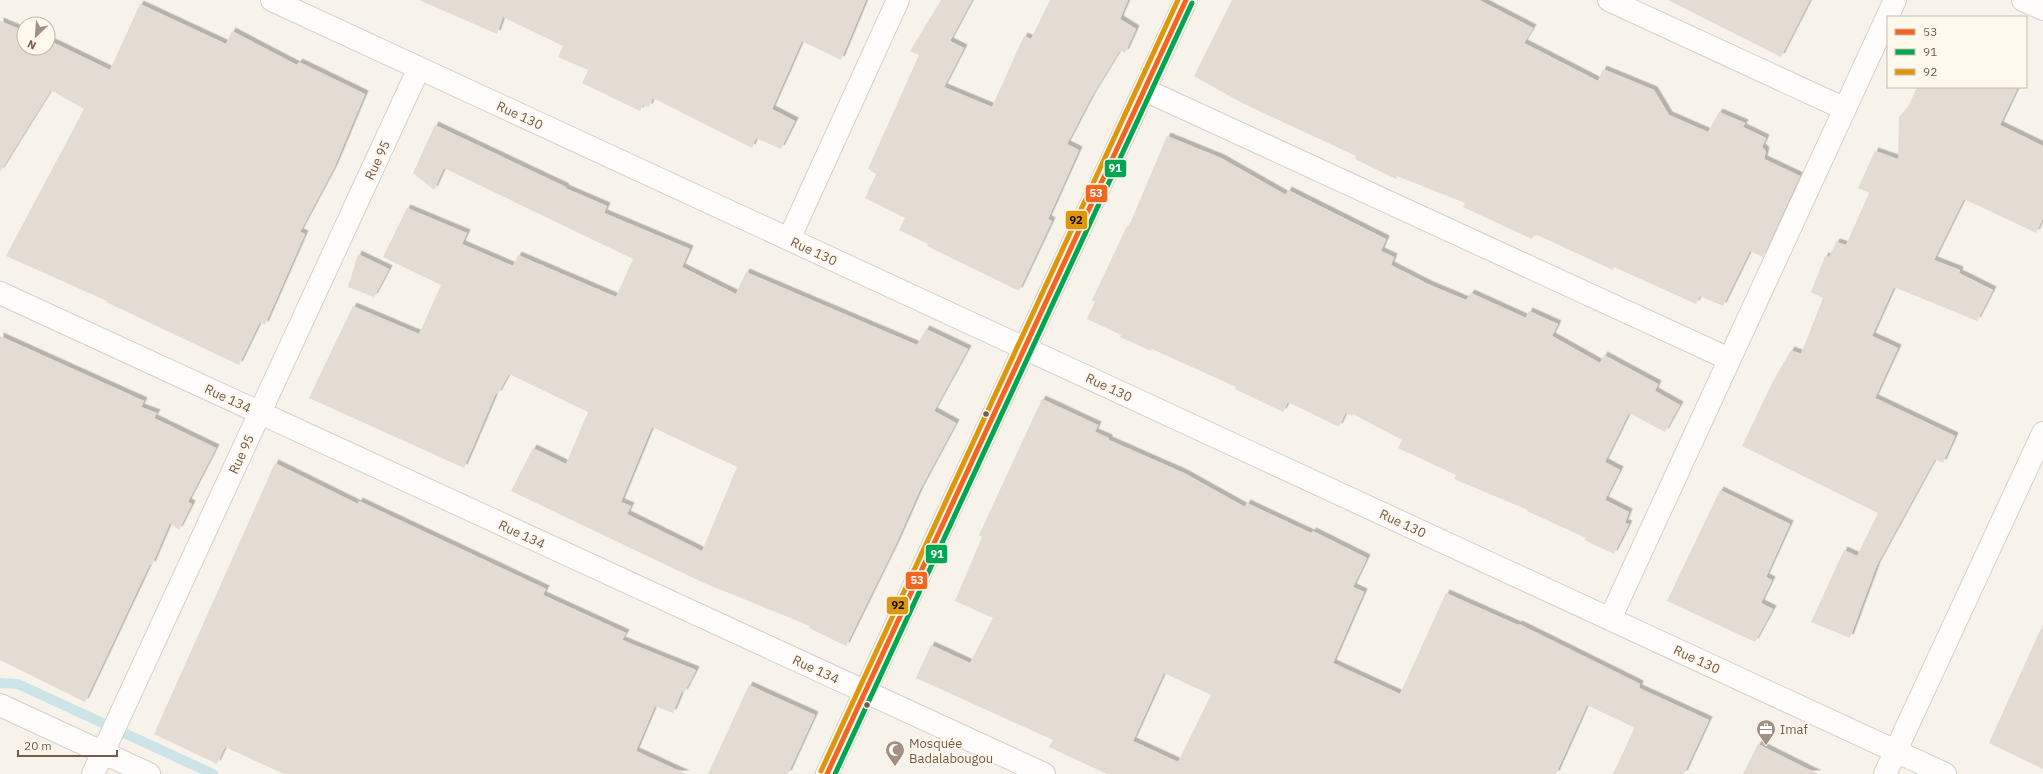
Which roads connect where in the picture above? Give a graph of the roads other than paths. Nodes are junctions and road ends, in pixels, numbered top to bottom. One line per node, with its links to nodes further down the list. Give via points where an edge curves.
1 (272, 0): 10 (street, Rue 130)
2 (898, 0): 13 (street)
3 (1186, 0): 11 (street)
4 (1609, 0): 12 (street)
5 (1895, 0): 8 (street)
6 (2022, 0): 7 (street)
7 (2043, 9)
8 (1888, 16)
9 (1887, 17): 12 (street)
10 (419, 68): 13 (street, Rue 130); 17 (street, Rue 95)
11 (1145, 90): 15 (street); 16 (street)
12 (1845, 109): 16 (street)
13 (789, 239): 15 (street, Rue 130)
14 (0, 294): 17 (street, Rue 134)
15 (1025, 348): 19 (street, Rue 130); 20 (street)
16 (1729, 359): 19 (street)
17 (260, 413): 20 (street, Rue 134); 23 (street, Rue 95)
18 (2043, 433): 22 (street)
19 (1610, 619): 22 (street, Rue 130)
20 (865, 692): 26 (street); 27 (street, Rue 134)
21 (0, 705): 23 (street)
22 (1896, 751): 28 (street); 29 (street, Rue 130)
23 (103, 753): 24 (street, Rue 95); 25 (street)
24 (93, 774)
25 (149, 774)
26 (827, 774)
27 (1044, 774)
28 (1885, 774)
29 (1945, 774)

